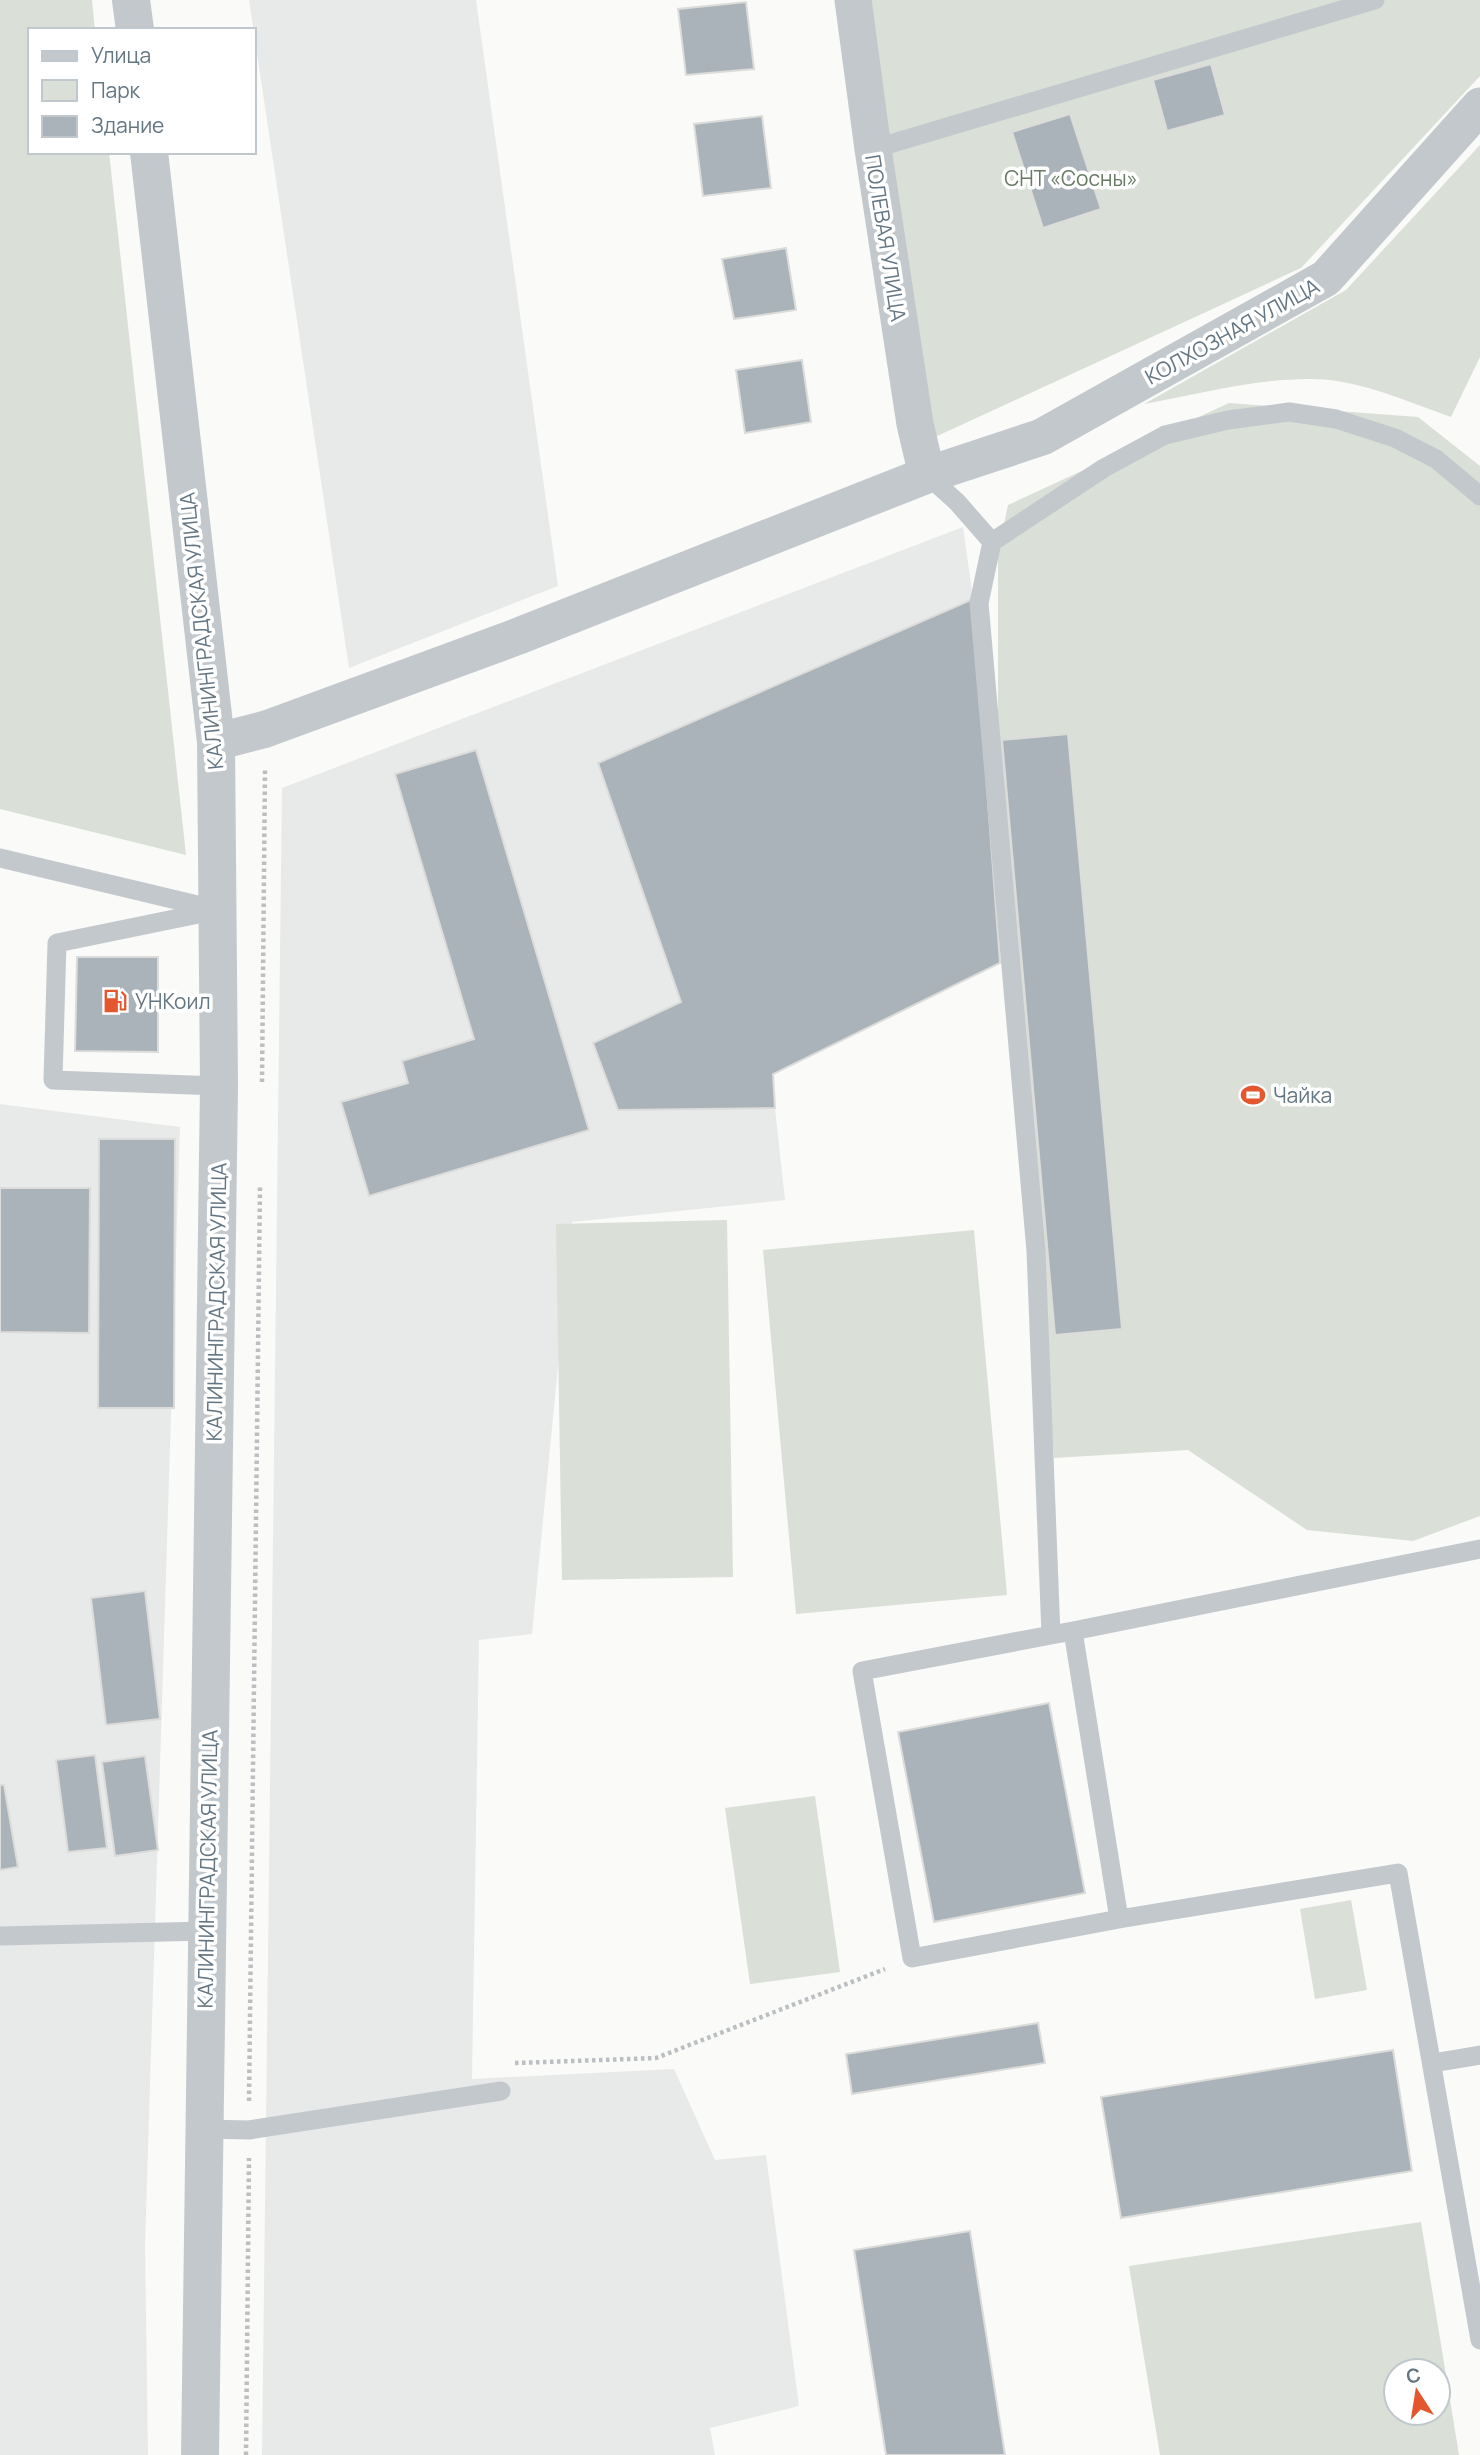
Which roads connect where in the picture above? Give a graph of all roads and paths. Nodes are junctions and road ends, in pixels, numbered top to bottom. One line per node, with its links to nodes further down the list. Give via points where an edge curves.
1 (131, 0): 4 (street)
2 (853, 0): 6 (street, ПОЛЕВАЯ УЛИЦА)
3 (1375, 0): 6 (lane)
4 (135, 28)
5 (1480, 106): 8 (street, КОЛХОЗНАЯ УЛИЦА, via 1326,278 1041,437)
6 (873, 149): 8 (street, ПОЛЕВАЯ УЛИЦА, via 915,424)
7 (149, 154): 12 (street, КАЛИНИНГРАДСКАЯ УЛИЦА)
8 (927, 475): 10 (lane); 11 (street, КОЛХОЗНАЯ УЛИЦА, via 516,637)
9 (1480, 496): 10 (lane, via 1436,459 1395,438 1336,419 1289,412 1165,435 1104,468)
10 (992, 542): 20 (lane, via 979,603 1036,1251)
11 (266, 729): 12 (street, КОЛХОЗНАЯ УЛИЦА); 16 (path)
12 (216, 742): 14 (street, КАЛИНИНГРАДСКАЯ УЛИЦА)
13 (0, 858): 14 (lane)
14 (218, 910): 15 (street, КАЛИНИНГРАДСКАЯ УЛИЦА); 15 (lane, via 57,943 53,1080)
15 (219, 1086): 22 (street, КАЛИНИНГРАДСКАЯ УЛИЦА)
16 (262, 1090)
17 (261, 1173): 29 (path)
18 (1480, 1549): 19 (lane)
19 (1073, 1631): 20 (lane); 21 (lane)
20 (1051, 1635): 24 (lane, via 862,1671)
21 (1119, 1919): 24 (lane); 26 (lane, via 1398,1873)
22 (206, 1931): 23 (lane); 28 (street, КАЛИНИНГРАДСКАЯ УЛИЦА)
23 (0, 1936)
24 (912, 1958): 27 (path, via 656,2057 506,2063)
25 (1480, 2055): 26 (lane)
26 (1433, 2063): 30 (lane)
27 (500, 2091): 29 (lane)
28 (203, 2129): 29 (lane); 31 (street, КАЛИНИНГРАДСКАЯ УЛИЦА)
29 (249, 2130): 32 (path)
30 (1480, 2340)
31 (200, 2455)
32 (246, 2455)

